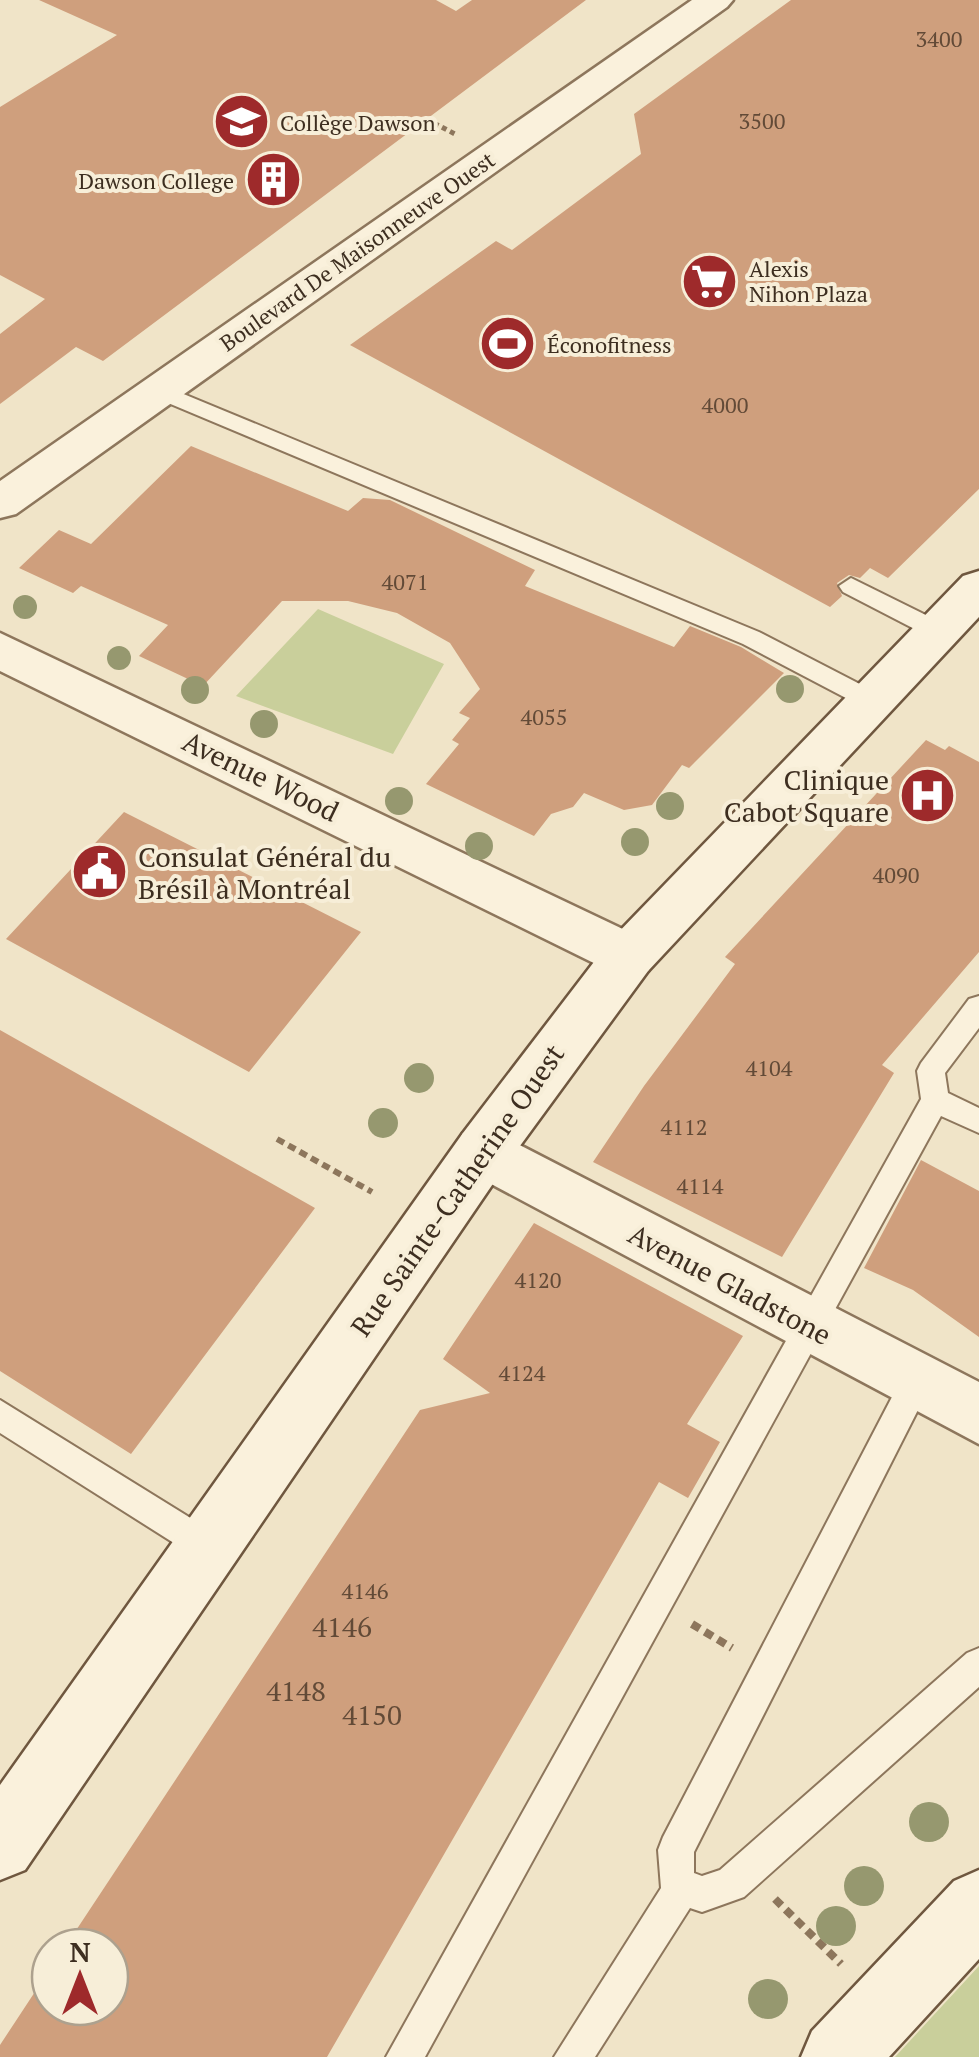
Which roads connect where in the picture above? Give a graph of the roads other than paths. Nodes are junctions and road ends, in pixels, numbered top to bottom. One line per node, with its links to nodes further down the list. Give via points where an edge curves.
1 (715, 0): 2 (street, Boulevard De Maisonneuve Ouest)
2 (157, 390): 3 (street, Boulevard De Maisonneuve Ouest); 8 (lane, via 751,638)
3 (0, 503)
4 (852, 586): 6 (lane)
5 (979, 588): 6 (street, Rue Sainte-Catherine Ouest)
6 (938, 631): 8 (street, Rue Sainte-Catherine Ouest)
7 (0, 650): 9 (street, Avenue Wood)
8 (872, 702): 9 (street, Rue Sainte-Catherine Ouest)
9 (629, 956): 13 (street, Rue Sainte-Catherine Ouest)
10 (979, 1007): 11 (lane, via 931,1071)
11 (934, 1100): 12 (lane); 14 (lane)
12 (979, 1121)
13 (483, 1151): 14 (street, Avenue Gladstone); 18 (street, Rue Sainte-Catherine Ouest)
14 (812, 1327): 15 (street, Avenue Gladstone); 23 (lane)
15 (916, 1382): 16 (street, Avenue Gladstone); 21 (lane, via 676,1850 674,1872)
16 (979, 1414)
17 (0, 1415): 18 (lane)
18 (207, 1546): 20 (street, Rue Sainte-Catherine Ouest)
19 (979, 1664): 21 (lane, via 731,1884 702,1894)
20 (0, 1845)
21 (682, 1887): 24 (lane)
22 (979, 1906): 25 (street)
23 (405, 2057)
24 (573, 2057)
25 (838, 2057)

